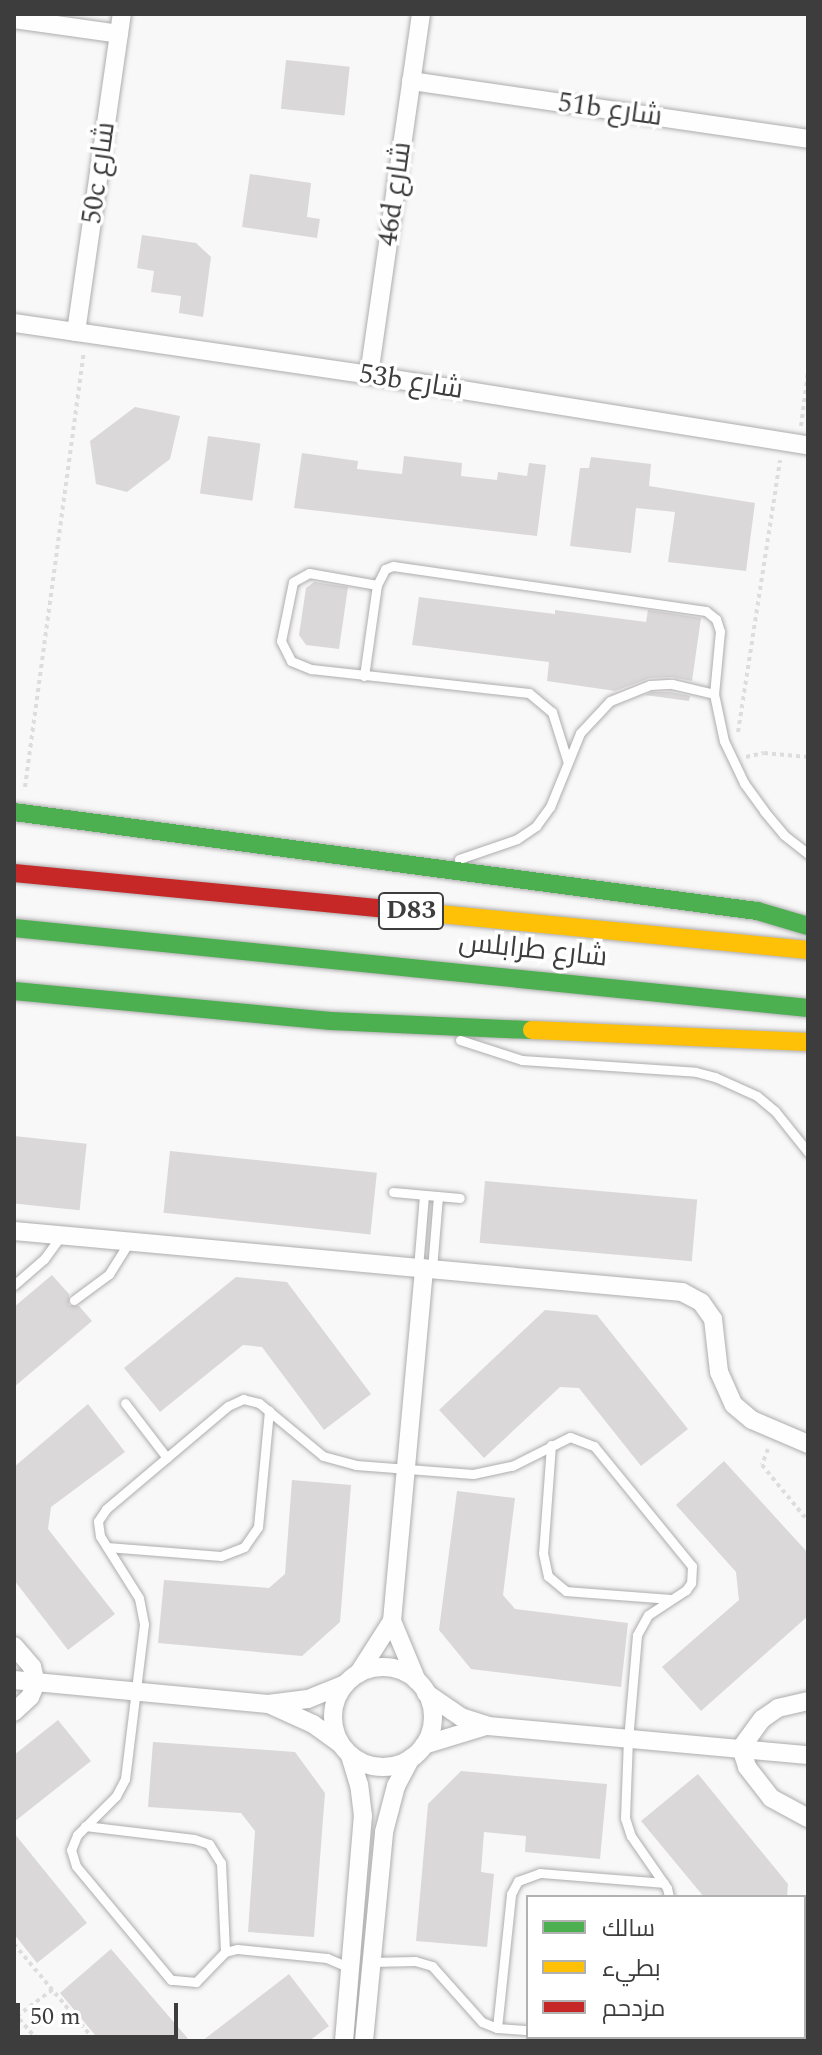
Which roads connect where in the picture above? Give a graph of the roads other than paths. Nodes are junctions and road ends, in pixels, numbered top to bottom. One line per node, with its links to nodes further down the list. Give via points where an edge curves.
1 (122, 14): 4 (street, 50c شارع)
2 (421, 14): 5 (street, 46d شارع)
3 (14, 19): 4 (street)
4 (119, 34): 8 (street, 50c شارع)
5 (411, 81): 6 (street, 51b شارع); 9 (street, 46d شارع)
6 (808, 139)
7 (14, 323): 8 (street, 53b شارع)
8 (82, 333): 9 (street, 53b شارع)
9 (369, 375): 10 (street, 53b شارع)
10 (797, 444)
11 (377, 585): 12 (lane); 12 (lane, via 309,573 300,576 289,591 283,630 284,652 300,667); 13 (lane, via 385,569 393,566 706,611 720,631)
12 (364, 676): 14 (lane, via 529,693 552,712)
13 (714, 694): 14 (lane, via 672,684 629,691 593,716); 16 (lane, via 733,763 764,811)
14 (567, 760): 17 (lane, via 550,807 536,826 517,839)
15 (18, 813): 17 (highway)
16 (808, 854)
17 (432, 867): 19 (highway, via 757,911)
18 (14, 873): 21 (highway, شارع طرابلس / D83)
19 (808, 926)
20 (14, 928): 23 (highway, شارع طرابلس / D83)
21 (808, 950)
22 (14, 991): 24 (highway, via 217,1013)
23 (808, 1008)
24 (436, 1027): 25 (highway); 26 (lane, via 477,1048 522,1060 715,1077 757,1096)
25 (808, 1042)
26 (808, 1152)
27 (393, 1192): 28 (lane)
28 (424, 1195): 29 (lane); 34 (lane)
29 (438, 1196): 30 (lane); 34 (lane)
30 (460, 1198)
31 (14, 1231): 32 (street)
32 (62, 1236): 33 (street); 35 (lane)
33 (129, 1242): 34 (street); 36 (lane, via 109,1274)
34 (425, 1268): 39 (street, via 692,1296 713,1319 727,1395 742,1414); 42 (street)
35 (14, 1285)
36 (74, 1300)
37 (125, 1403): 41 (lane)
38 (269, 1411): 41 (lane, via 251,1400 235,1401); 42 (lane, via 333,1461); 43 (lane, via 258,1527 244,1547 221,1556)
39 (808, 1444)
40 (551, 1445): 42 (lane, via 487,1473); 44 (lane, via 570,1437 594,1446 687,1559 691,1583); 44 (lane, via 543,1553 548,1576 566,1591)
41 (167, 1458): 43 (lane, via 101,1515 98,1529)
42 (406, 1469): 45 (street)
43 (107, 1547): 51 (lane, via 142,1606)
44 (671, 1599): 56 (lane, via 648,1615 637,1635)
45 (392, 1621): 47 (street); 50 (street)
46 (14, 1646): 49 (street, via 32,1667)
47 (352, 1679): 50 (street, via 382,1667 407,1673); 53 (street, via 308,1699); 58 (street, via 333,1712)
48 (14, 1680): 49 (street)
49 (36, 1683): 51 (street); 54 (street)
50 (422, 1687): 55 (street, via 461,1717); 59 (street, via 433,1719)
51 (137, 1693): 53 (street); 62 (lane, via 125,1779 116,1796)
52 (808, 1701): 57 (street, via 778,1708 762,1719)
53 (268, 1704): 58 (street, via 298,1716)
54 (14, 1712)
55 (488, 1726): 56 (street); 59 (street)
56 (628, 1739): 57 (street); 63 (lane, via 625,1818 631,1836)
57 (741, 1748): 60 (street); 61 (street, via 752,1775 771,1798)
58 (344, 1749): 59 (street, via 373,1766 399,1764); 67 (street, via 359,1785 363,1816)
59 (418, 1752): 66 (street, via 396,1786 387,1816)
60 (808, 1755)
61 (808, 1818)
62 (85, 1826): 65 (lane, via 209,1844 221,1863); 65 (lane, via 72,1842 72,1858 164,1975 179,1983 196,1982)
63 (664, 1883): 64 (lane); 68 (lane, via 540,1873 518,1881 511,1894)
64 (668, 1895)
65 (225, 1952): 67 (lane, via 319,1957)
66 (371, 1962): 68 (lane, via 432,1966 476,2017); 71 (street)
67 (348, 1967): 70 (street)
68 (497, 2028): 69 (lane)
69 (526, 2030)
70 (341, 2038): 71 (street)
71 (366, 2039)

